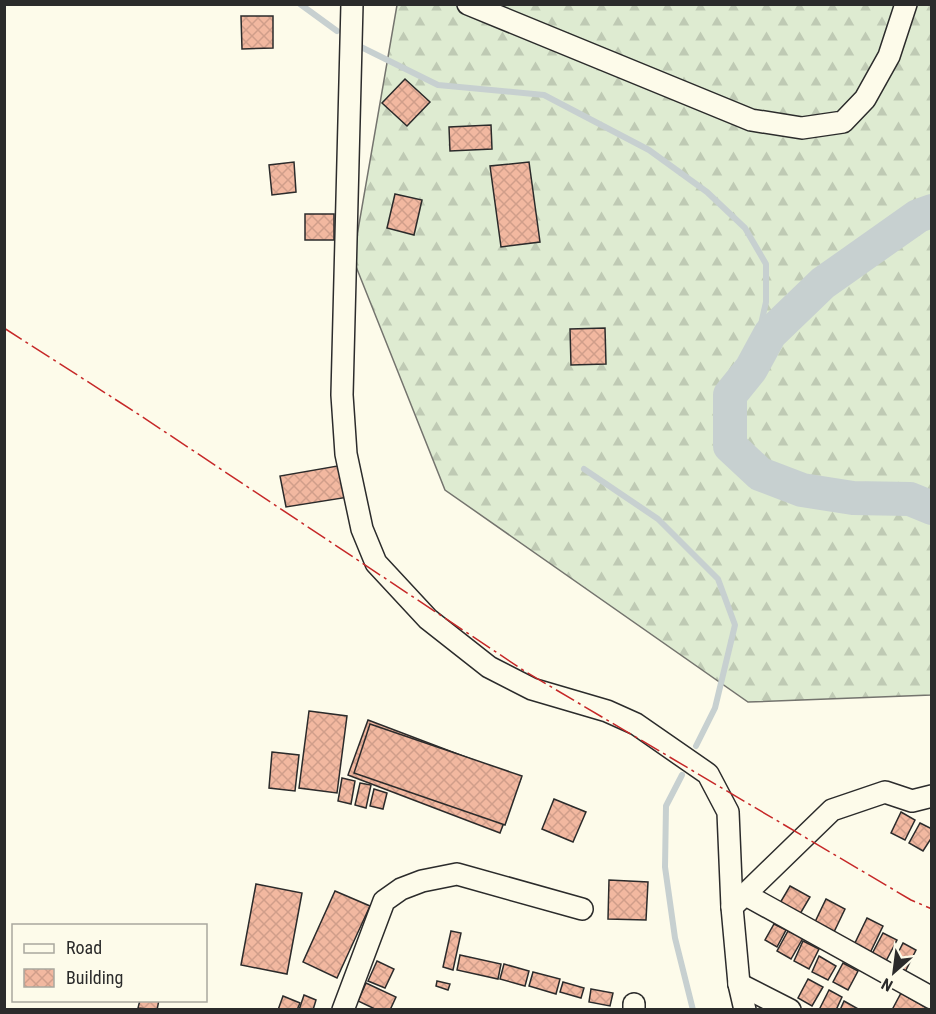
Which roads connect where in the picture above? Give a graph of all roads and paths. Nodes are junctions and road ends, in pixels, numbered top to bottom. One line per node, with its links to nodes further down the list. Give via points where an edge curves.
1 (352, 4): 6 (street, via 342,395 346,454 362,530 376,563 428,619 489,667 532,688 636,724 708,774 728,813)
2 (468, 4): 3 (street, via 751,120 802,128 843,122 865,99 889,56)
3 (906, 4)
4 (922, 799): 5 (street); 6 (street, via 885,792 832,810)
5 (932, 813)
6 (739, 901): 8 (street); 9 (street)
7 (582, 909): 10 (street, via 457,874 401,889 384,902)
8 (739, 984): 11 (street); 12 (street)
9 (932, 998)
10 (342, 1010)
11 (745, 1010)
12 (790, 1010)

